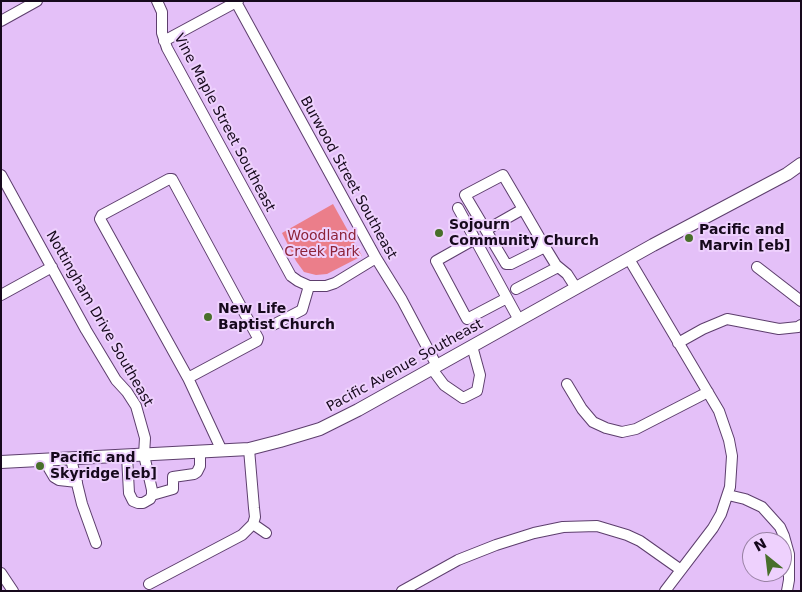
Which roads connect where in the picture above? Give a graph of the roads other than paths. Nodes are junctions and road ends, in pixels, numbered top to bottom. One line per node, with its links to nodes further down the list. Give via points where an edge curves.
1 (37, 1): 4 (street)
2 (157, 1): 5 (street, Vine Maple Street Southeast, via 163,19)
3 (237, 2): 5 (street); 15 (street, Burwood Street Southeast)
4 (1, 21)
5 (164, 41): 20 (street, Vine Maple Street Southeast, via 286,269 291,276)
6 (801, 164): 8 (main road, Pacific Avenue Southeast)
7 (801, 168): 8 (main road, Pacific Avenue Southeast)
8 (787, 174): 16 (main road, Pacific Avenue Southeast)
9 (1, 175): 17 (street, Nottingham Drive Southeast)
10 (458, 208): 13 (street)
11 (523, 209): 12 (street); 12 (street, via 503,175 465,195); 14 (street)
12 (486, 230): 14 (street, via 506,264)
13 (475, 239): 24 (street); 24 (street, via 436,261 467,318)
14 (545, 247): 18 (street)
15 (376, 258): 20 (street, via 335,283); 31 (street, Burwood Street Southeast, via 402,300)
16 (629, 259): 21 (main road, Pacific Avenue Southeast); 29 (street)
17 (52, 267): 23 (street); 38 (street, Nottingham Drive Southeast, via 111,372 136,406 145,438)
18 (558, 267): 21 (street); 22 (street)
19 (757, 267): 25 (street)
20 (309, 286): 27 (street, via 302,310)
21 (576, 288): 26 (main road, Pacific Avenue Southeast)
22 (516, 289)
23 (1, 295)
24 (507, 298): 26 (street)
25 (801, 301)
26 (519, 320): 30 (main road, Pacific Avenue Southeast)
27 (273, 325)
28 (800, 326): 29 (street, via 780,329 727,319)
29 (678, 343): 34 (street)
30 (472, 346): 31 (main road, Pacific Avenue Southeast); 31 (street, Burwood Street Southeast, via 480,375 477,392 463,398 444,385)
31 (435, 367): 35 (main road, Pacific Avenue Southeast, via 320,429)
32 (188, 378): 32 (street, via 100,219 169,179 182,196 258,338); 36 (street)
33 (567, 384): 34 (street, via 593,422 622,432 636,429)
34 (708, 392): 45 (street, via 725,424 729,440 732,472)
35 (249, 448): 36 (main road, Pacific Avenue Southeast); 46 (street)
36 (222, 451): 37 (main road, Pacific Avenue Southeast)
37 (200, 452): 38 (main road, Pacific Avenue Southeast); 44 (street, via 197,472 173,476 172,489)
38 (144, 455): 39 (main road, Pacific Avenue Southeast); 44 (street, Nottingham Drive Southeast)
39 (127, 456): 40 (main road, Pacific Avenue Southeast); 44 (street, via 131,497 138,503 150,499)
40 (72, 459): 41 (main road, Pacific Avenue Southeast); 43 (street)
41 (44, 460): 42 (main road, Pacific Avenue Southeast); 43 (street, via 54,477)
42 (1, 462)
43 (77, 482): 48 (street)
44 (152, 494)
45 (728, 495): 49 (street, via 713,528); 55 (street, via 754,502 769,513 780,528 788,554)
46 (253, 524): 47 (street); 51 (street, via 242,535)
47 (266, 533)
48 (96, 543)
49 (681, 570): 53 (street, via 628,535 597,526 563,527 534,533 458,560); 54 (street)
50 (1, 572): 52 (street)
51 (149, 584)
52 (13, 591)
53 (402, 591)
54 (665, 591)
55 (787, 591)

